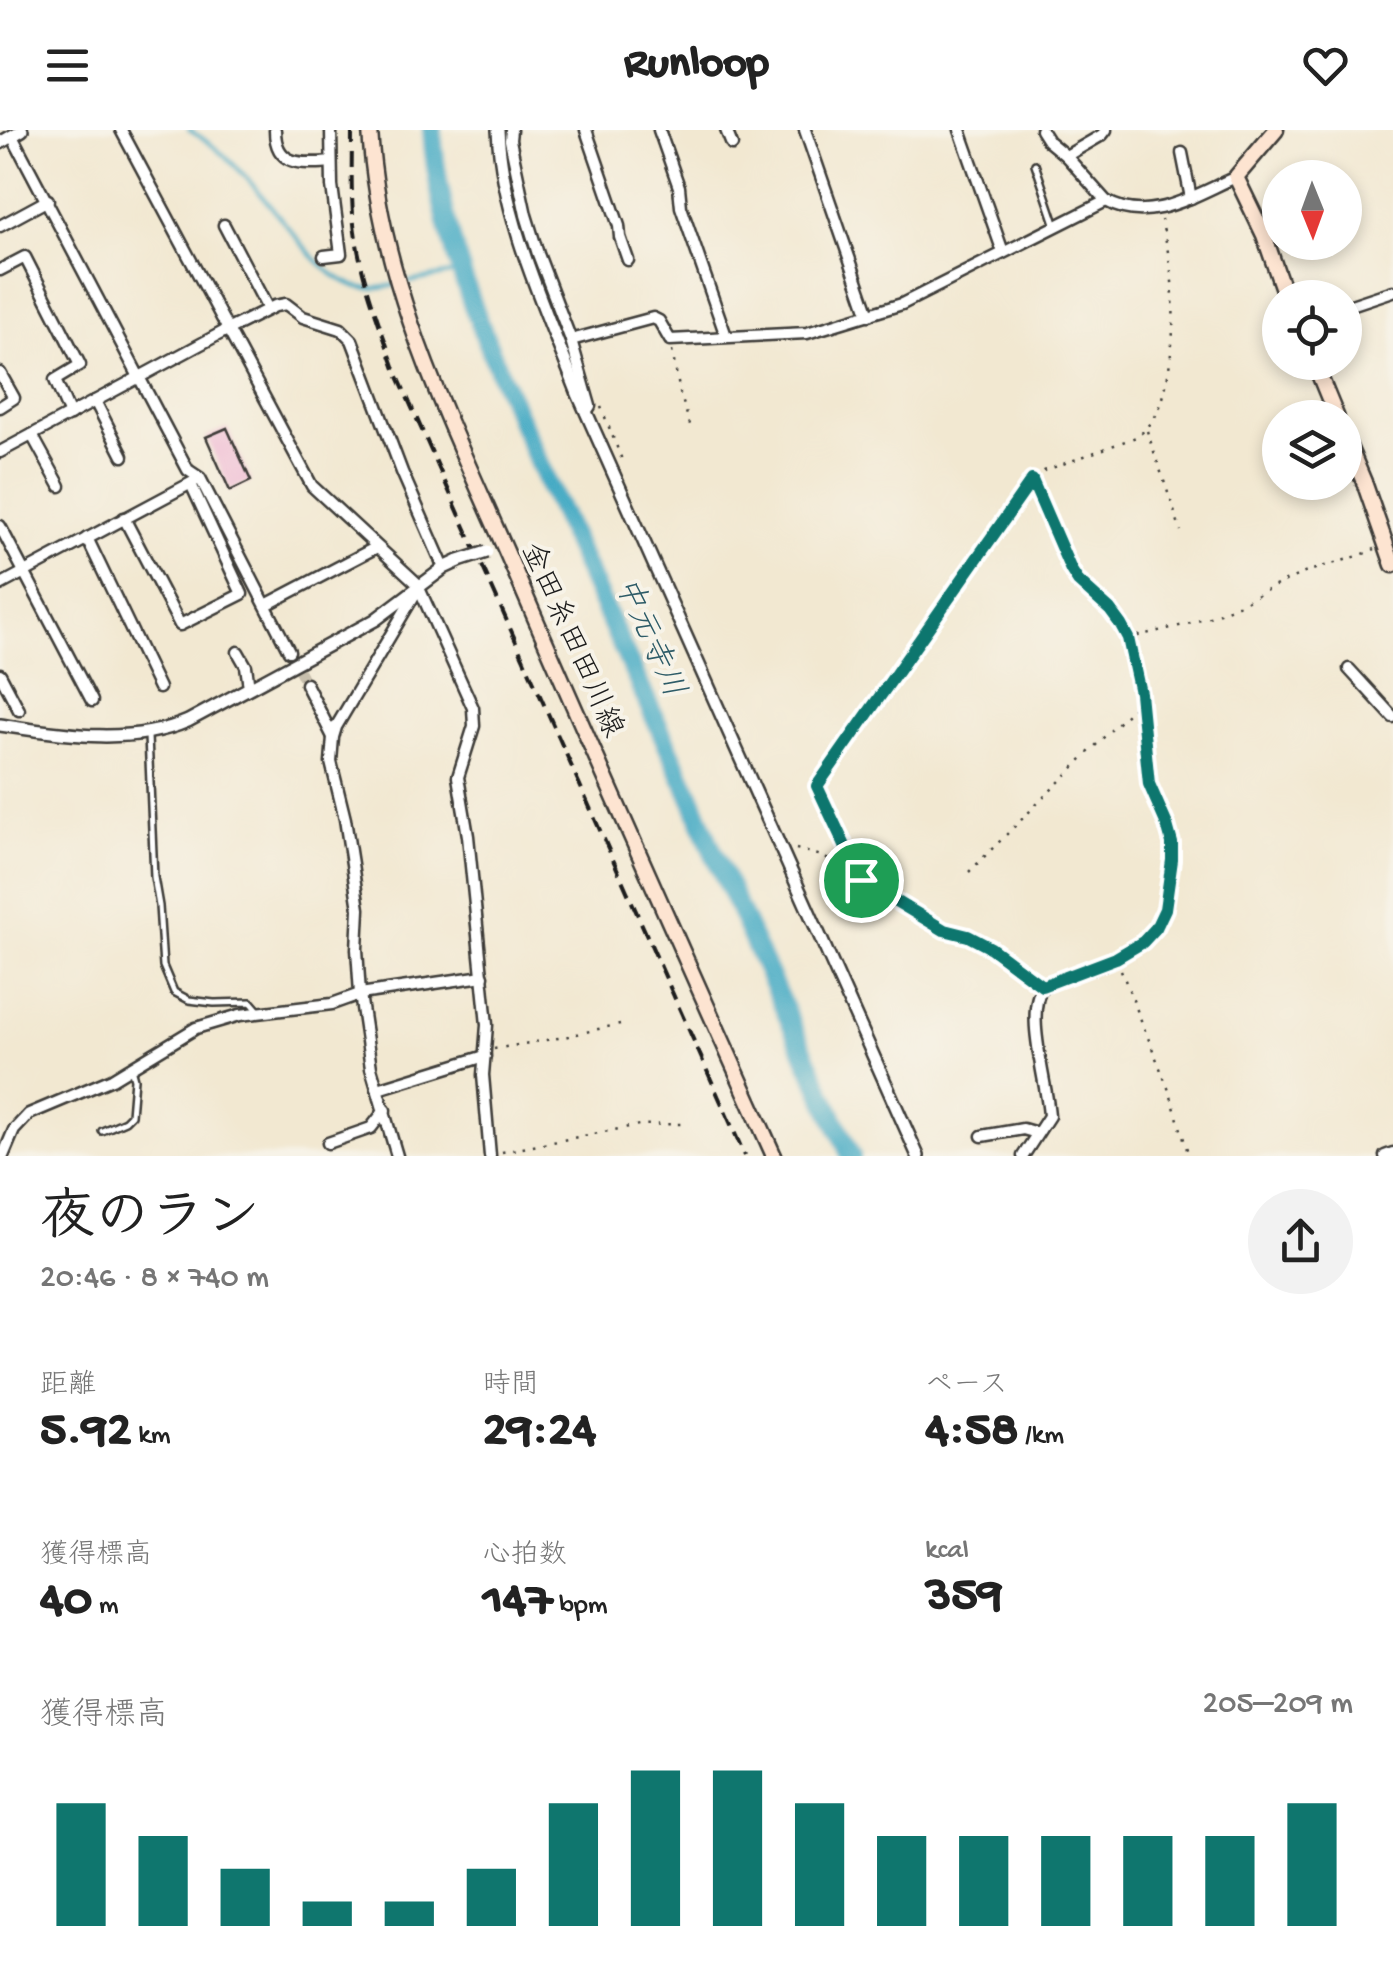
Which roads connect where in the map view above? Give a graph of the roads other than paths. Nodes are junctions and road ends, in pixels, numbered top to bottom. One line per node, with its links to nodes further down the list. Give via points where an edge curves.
1 (121, 130): 38 (street)
2 (275, 130): 20 (street, via 278,149 288,159)
3 (332, 130): 20 (street)
4 (370, 130): 56 (main road, 金田糸田田川線, via 376,194 399,293)
5 (498, 130): 45 (street, via 505,190)
6 (511, 130): 40 (street, via 526,215)
7 (586, 130): 31 (street)
8 (659, 130): 39 (street)
9 (726, 130): 17 (street)
10 (805, 130): 37 (street)
11 (960, 130): 29 (street)
12 (1041, 130): 19 (street)
13 (1106, 130): 19 (street)
14 (1276, 130): 22 (main road)
15 (17, 133): 16 (street); 24 (street)
16 (0, 143)
17 (732, 145)
18 (1182, 153): 23 (street)
19 (1066, 156): 25 (street)
20 (331, 162): 30 (street, via 341,254)
21 (1036, 164): 28 (lane)
22 (1236, 177): 23 (street); 33 (main road)
23 (1191, 198): 25 (street, via 1134,210)
24 (48, 200): 27 (street); 42 (street)
25 (1106, 201): 28 (street)
26 (224, 225): 36 (street)
27 (0, 226)
28 (1056, 226): 29 (street)
29 (1003, 252): 37 (street)
30 (324, 256)
31 (628, 260)
32 (0, 270): 46 (street, via 25,257 80,365 55,380)
33 (1280, 280)
34 (1393, 290): 35 (street)
35 (1362, 301)
36 (268, 310): 38 (street); 59 (street, via 286,304 352,340)
37 (869, 315): 39 (street, via 807,333)
38 (227, 330): 42 (street); 57 (street, via 312,486)
39 (726, 336): 40 (street, via 670,340 653,318)
40 (571, 340): 45 (street, via 590,406)
41 (0, 372): 44 (street, via 14,398)
42 (140, 377): 43 (street); 50 (street)
43 (95, 402): 46 (street); 49 (street)
44 (0, 407)
45 (586, 412): 94 (street)
46 (70, 415): 47 (street)
47 (32, 436): 48 (street); 52 (street)
48 (1, 448)
49 (124, 456)
50 (196, 481): 53 (street); 53 (street, via 242,594 180,625); 63 (street)
51 (1362, 481): 58 (main road)
52 (60, 486)
53 (124, 518): 55 (street)
54 (0, 526): 60 (street)
55 (87, 538): 60 (street); 70 (street)
56 (504, 546): 59 (street, bridge); 93 (main road, 金田糸田田川線)
57 (376, 547): 62 (street); 63 (street)
58 (1393, 565)
59 (444, 568): 62 (street)
60 (24, 572): 61 (street); 71 (street)
61 (0, 585)
62 (419, 588): 69 (street, via 375,620); 76 (street); 78 (street, via 473,708 458,777)
63 (266, 605): 64 (street)
64 (289, 651)
65 (238, 652): 69 (street)
66 (1350, 669): 73 (street)
67 (0, 674): 72 (street)
68 (306, 684): 76 (street)
69 (249, 687): 75 (street, via 169,729)
70 (160, 688)
71 (92, 701)
72 (19, 710)
73 (1393, 717)
74 (0, 725): 75 (street)
75 (148, 733): 80 (lane, via 162,966 174,992 189,1000 251,1002)
76 (333, 737): 79 (street, via 331,762 358,909)
77 (1116, 958): 86 (street, via 1042,986 1036,996 1048,1116)
78 (482, 976): 79 (street); 81 (street)
79 (360, 994): 80 (street); 83 (street)
80 (261, 1014): 82 (street, via 196,1028)
81 (485, 1053): 83 (street); 90 (street)
82 (131, 1068): 85 (lane, via 132,1115); 91 (street, via 29,1114)
83 (378, 1089): 84 (street)
84 (385, 1110): 88 (street, via 371,1128); 92 (street)
85 (102, 1131)
86 (1038, 1133): 87 (street); 95 (street)
87 (982, 1136)
88 (328, 1144)
89 (1393, 1153): 96 (street)
90 (490, 1155)
91 (2, 1156)
92 (397, 1156)
93 (774, 1156)
94 (918, 1156)
95 (1023, 1156)
96 (1385, 1156)

